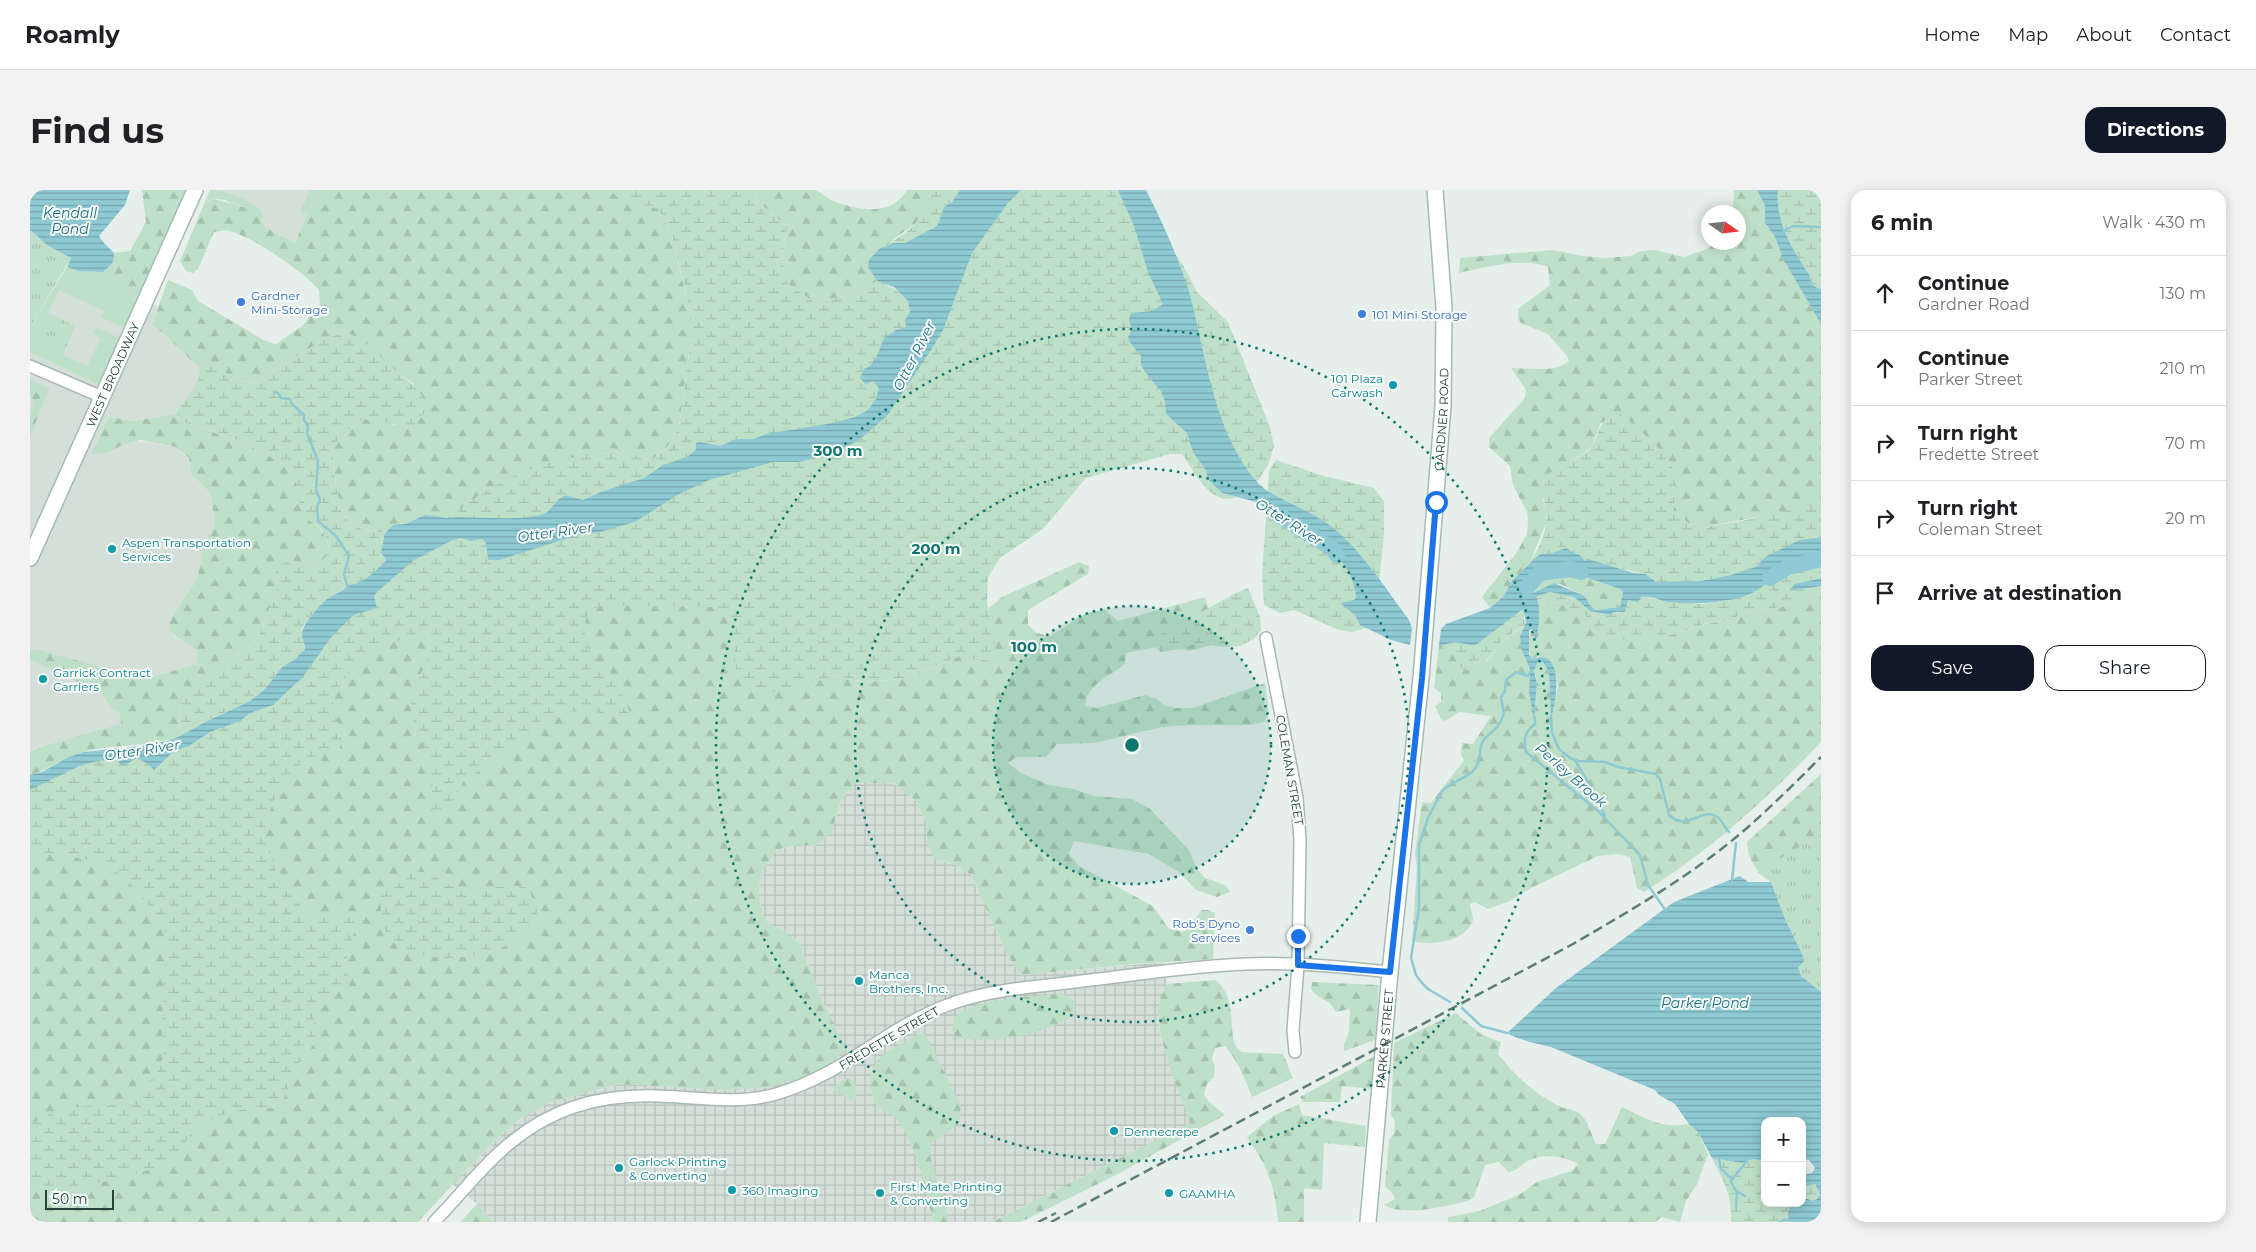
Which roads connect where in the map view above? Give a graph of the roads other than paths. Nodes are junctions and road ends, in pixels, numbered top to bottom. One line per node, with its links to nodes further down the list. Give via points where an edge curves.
1 (195, 190): 4 (main road, WEST BROADWAY)
2 (1435, 190): 7 (main road, GARDNER ROAD, via 1444,290 1445,357)
3 (30, 366): 4 (street)
4 (102, 397): 5 (main road, WEST BROADWAY)
5 (30, 558)
6 (1266, 638): 8 (street, COLEMAN STREET, via 1299,817)
7 (1422, 678): 9 (main road, PARKER STREET)
8 (1298, 965): 9 (street, FREDETTE STREET); 10 (street, COLEMAN STREET); 11 (street, FREDETTE STREET, via 1245,964 1183,969 985,994 936,1010 825,1075 768,1096 740,1099 619,1096 588,1102 552,1116 500,1151)
9 (1390, 972): 12 (main road, PARKER STREET)
10 (1295, 1052)
11 (434, 1222)
12 (1368, 1222)

